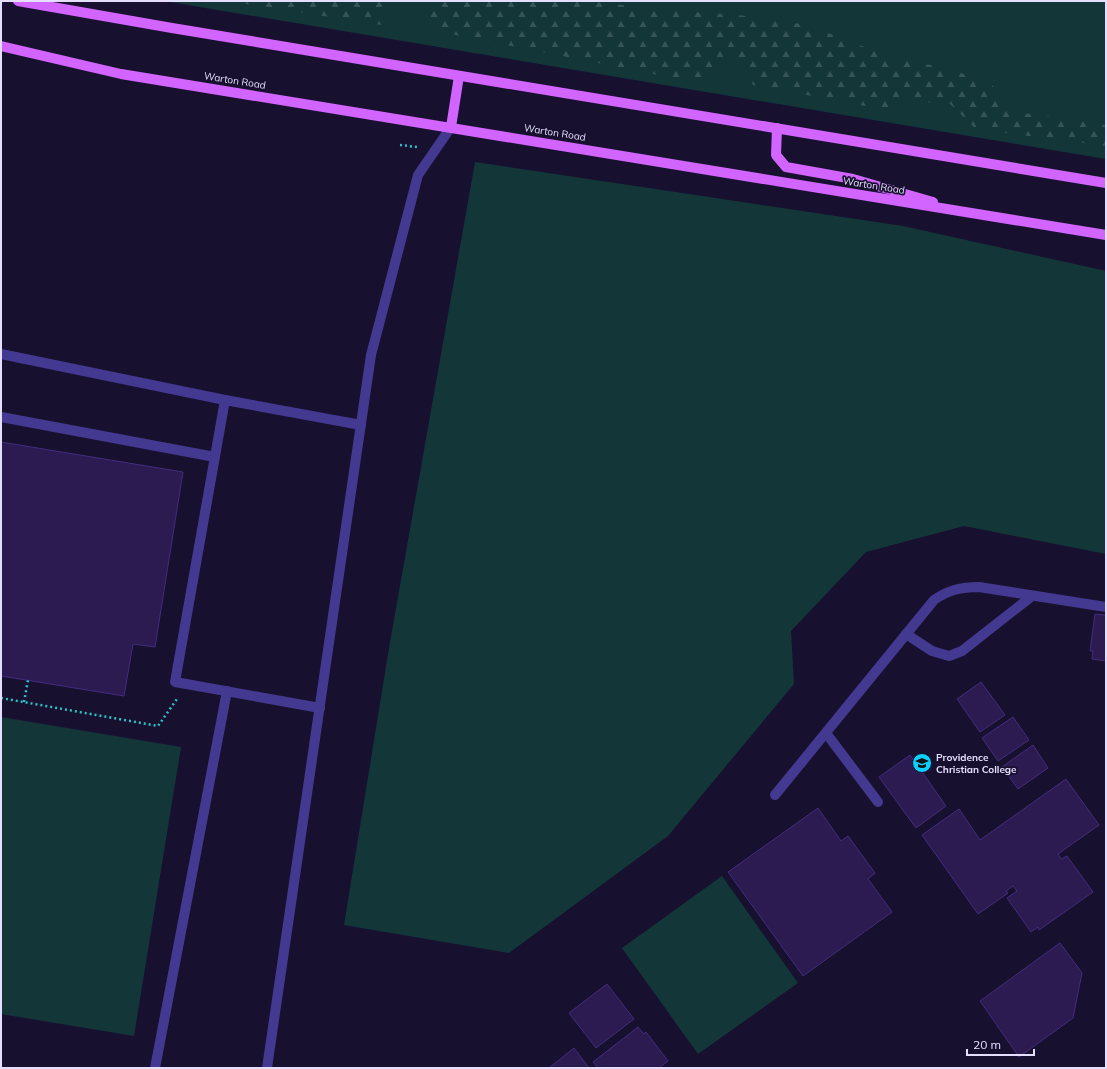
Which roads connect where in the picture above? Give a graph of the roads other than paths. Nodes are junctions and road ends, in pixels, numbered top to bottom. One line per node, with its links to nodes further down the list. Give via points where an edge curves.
1 (18, 1): 3 (main road)
2 (1, 46): 4 (main road, Warton Road, via 122,74)
3 (459, 76): 4 (main road); 5 (main road)
4 (451, 127): 7 (main road, Warton Road); 12 (lane, via 418,175 371,355)
5 (778, 128): 6 (main road); 7 (main road, via 776,155 786,167 853,179)
6 (1106, 183)
7 (977, 215): 8 (main road, Warton Road)
8 (1106, 235)
9 (1, 354): 10 (lane)
10 (225, 400): 12 (lane); 13 (lane)
11 (1, 417): 13 (lane)
12 (361, 425): 18 (lane)
13 (215, 456): 17 (lane, via 175,682)
14 (1032, 596): 15 (lane); 16 (lane, via 978,587 955,589 934,600); 16 (lane, via 962,650 949,656 932,651)
15 (1106, 607)
16 (906, 634): 19 (lane)
17 (227, 691): 18 (lane); 22 (lane)
18 (320, 708): 23 (lane)
19 (826, 733): 20 (lane); 21 (lane)
20 (775, 795)
21 (878, 802)
22 (155, 1068)
23 (267, 1068)

